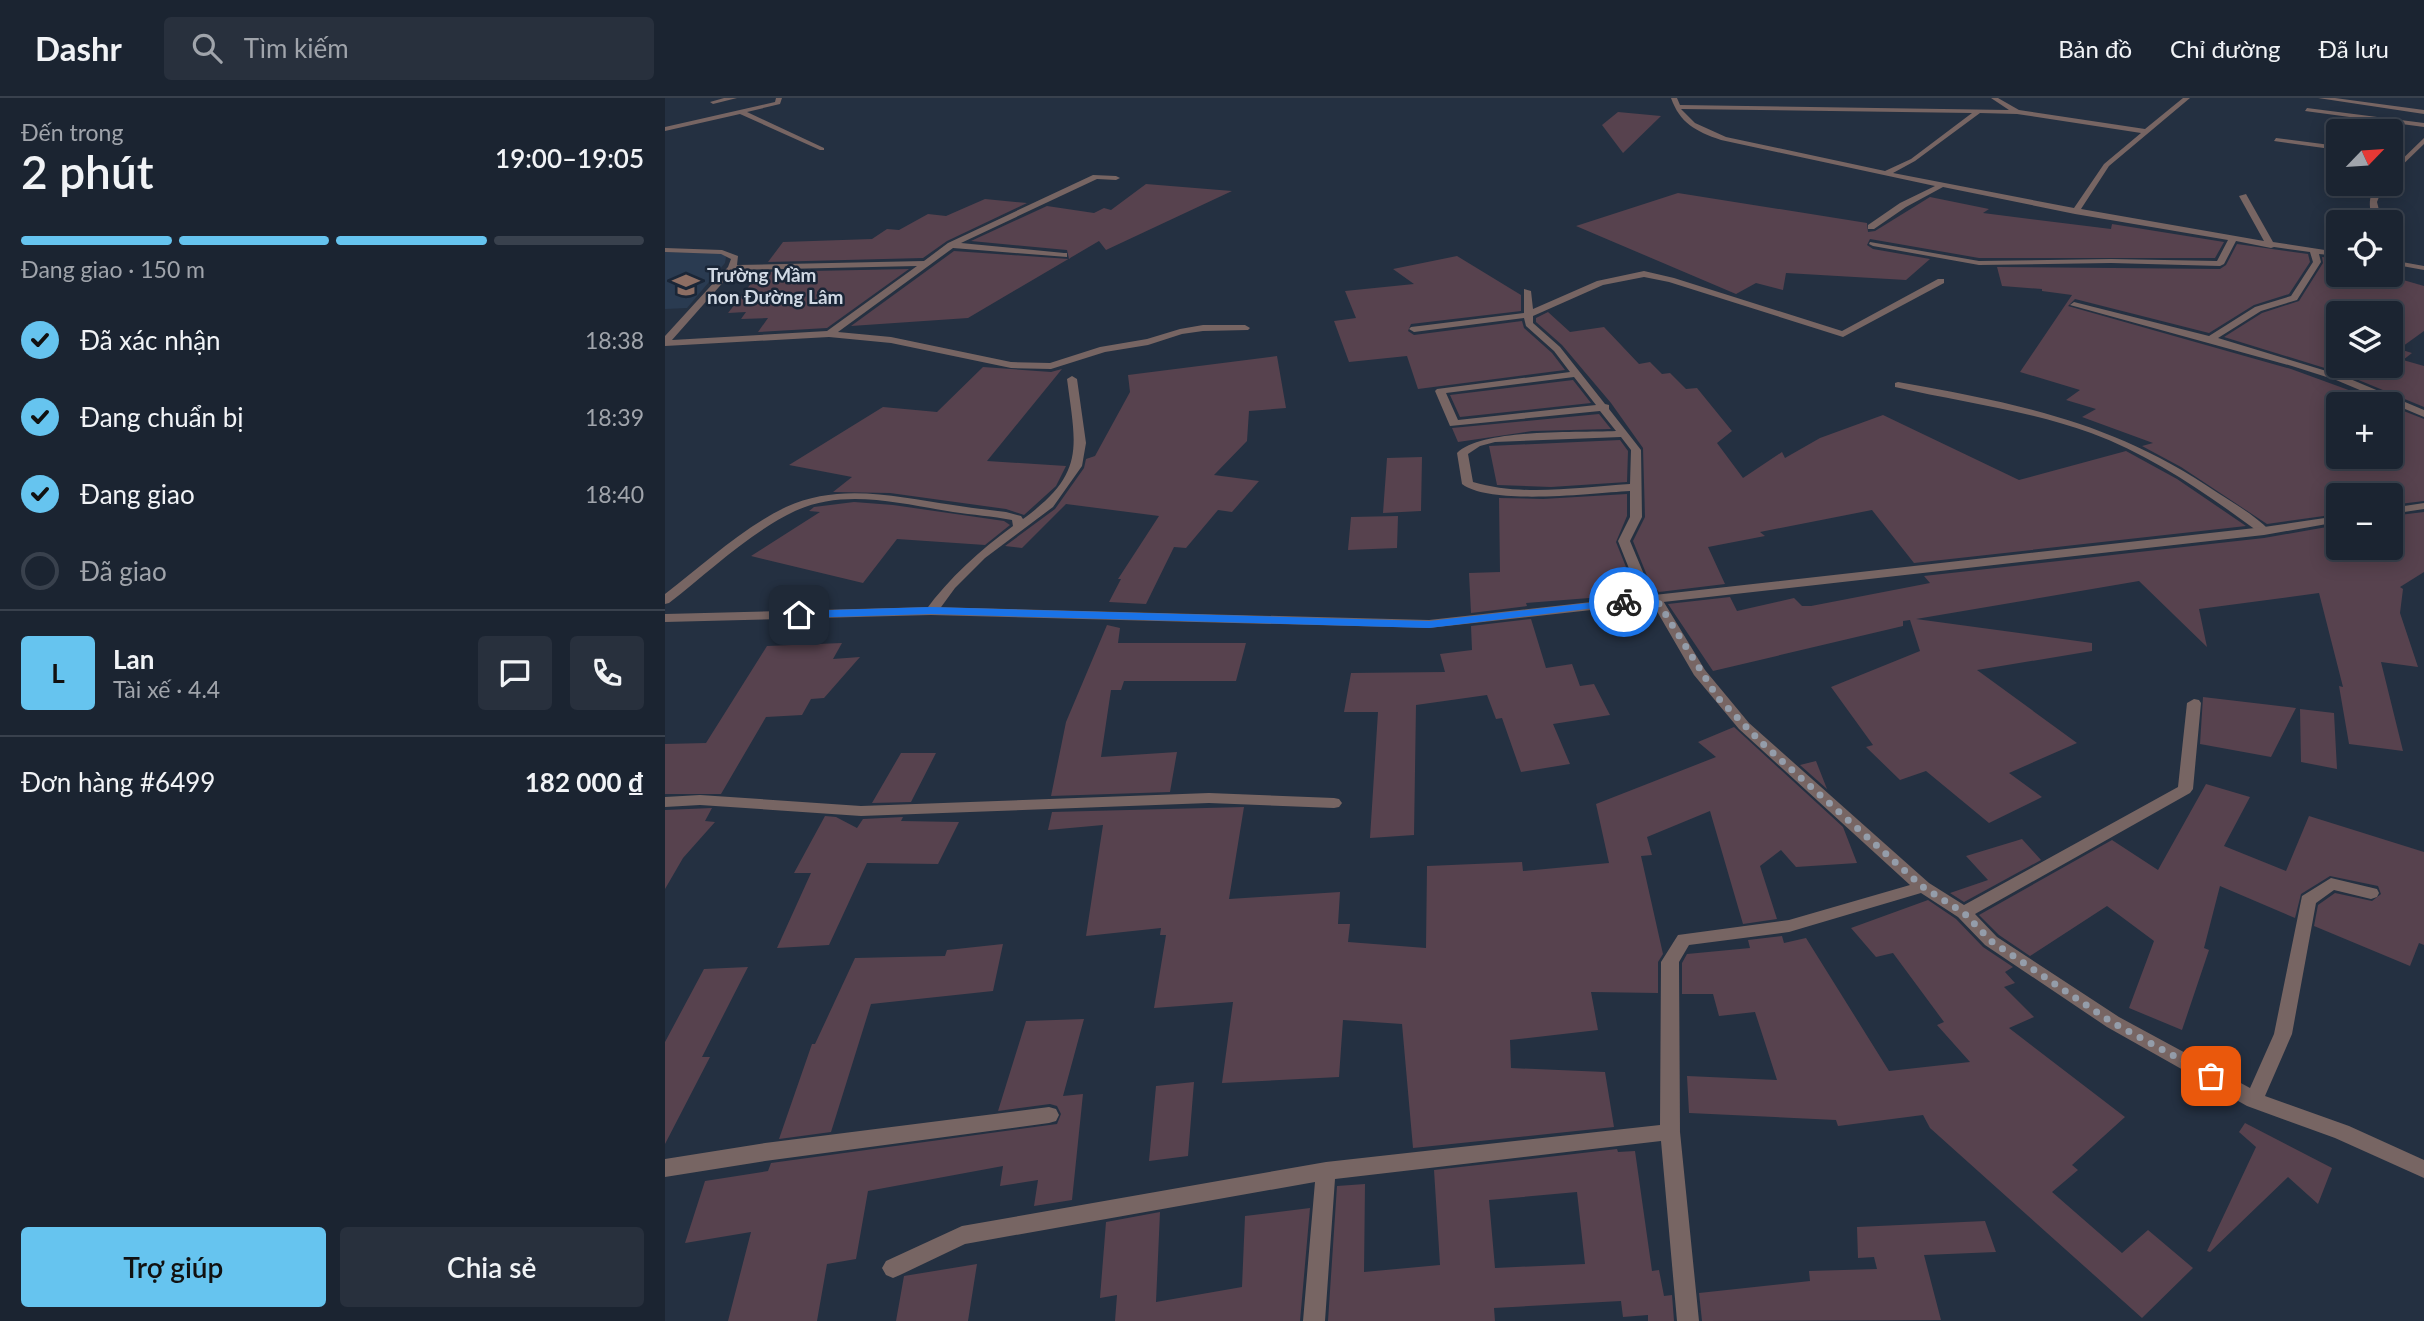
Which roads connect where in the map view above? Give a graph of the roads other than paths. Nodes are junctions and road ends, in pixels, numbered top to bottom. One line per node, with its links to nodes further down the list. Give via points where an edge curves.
1 (734, 98): 7 (street)
2 (779, 98): 10 (street, via 778,103)
3 (1674, 98): 8 (street)
4 (1994, 98): 12 (street)
5 (2187, 98): 16 (street)
6 (2321, 98): 13 (street)
7 (713, 102)
8 (1676, 107): 11 (street); 22 (street, via 1698,129 1720,138)
9 (2307, 110): 14 (street)
10 (739, 111): 15 (street); 20 (street)
11 (1979, 111): 12 (street); 22 (street, via 1913,160)
12 (2017, 111): 16 (street)
13 (2424, 113)
14 (2424, 125)
15 (665, 129)
16 (2144, 131): 26 (street, via 2106,165)
17 (2424, 140): 21 (street)
18 (2276, 141): 19 (street)
19 (2326, 147)
20 (822, 149)
21 (2403, 156)
22 (1885, 174): 24 (street)
23 (1115, 178): 30 (street, via 1096,177)
24 (1942, 186): 26 (street); 27 (street)
25 (2243, 196): 31 (street)
26 (2075, 212): 28 (street)
27 (1871, 227)
28 (2232, 240): 29 (street, via 2220,264 1979,263); 31 (street)
29 (1873, 244)
30 (951, 245): 35 (street); 37 (street)
31 (2271, 246): 33 (street)
32 (665, 250): 40 (street, via 722,252 735,258)
33 (2314, 251): 34 (street); 49 (street, via 2316,262 2294,298 2258,309)
34 (2326, 252)
35 (1064, 255)
36 (2403, 260): 39 (street)
37 (929, 263): 40 (street); 48 (street)
38 (2403, 263): 39 (street)
39 (2408, 264): 41 (street)
40 (732, 268): 50 (street)
41 (2424, 268)
42 (1941, 281): 45 (street, via 1843,334 1644,274 1600,283)
43 (1527, 291): 45 (street)
44 (2074, 305): 49 (street)
45 (1527, 315): 47 (street); 51 (street, via 1529,324)
46 (1245, 328): 48 (street, via 1180,332 1051,366 1011,365 891,340)
47 (1414, 329)
48 (829, 334): 50 (street)
49 (2211, 340): 55 (street, via 2308,365)
50 (665, 342)
51 (1577, 374): 54 (street); 54 (street, via 1440,391 1454,424)
52 (1072, 379): 61 (street, via 1081,443 1077,466 1049,505)
53 (1898, 385): 62 (street, via 1985,401 2096,431 2198,481)
54 (1605, 407): 56 (street)
55 (2424, 414)
56 (1624, 434): 57 (street, via 1636,450); 57 (street, via 1495,439 1462,453 1468,484 1480,489)
57 (1635, 487): 63 (street, via 1636,517 1624,541 1642,586)
58 (2424, 506): 59 (street)
59 (2403, 509)
60 (2326, 521): 62 (street)
61 (1019, 527): 64 (street, via 1017,518 999,513 927,502 822,498 779,515); 65 (street, via 981,555)
62 (2264, 531): 63 (street)
63 (1656, 599): 65 (street, via 1429,624); 70 (street, via 1718,698)
64 (665, 600)
65 (931, 611): 66 (street)
66 (665, 619)
67 (2194, 703): 72 (street, via 2185,789)
68 (665, 802): 69 (street, via 700,800 861,811 1209,798)
69 (1334, 803)
70 (1923, 887): 72 (street); 75 (street, via 1789,926 1684,939 1669,962)
71 (2371, 893): 73 (street, via 2331,884 2308,900 2283,1034)
72 (1964, 913): 73 (street, via 1991,941 2113,1023)
73 (2254, 1100): 77 (street)
74 (1049, 1115): 76 (street)
75 (1670, 1132): 78 (street); 81 (street)
76 (665, 1168)
77 (2424, 1169)
78 (1327, 1171): 79 (street, via 961,1234); 80 (street)
79 (893, 1268)
80 (1314, 1321)
81 (1688, 1321)

